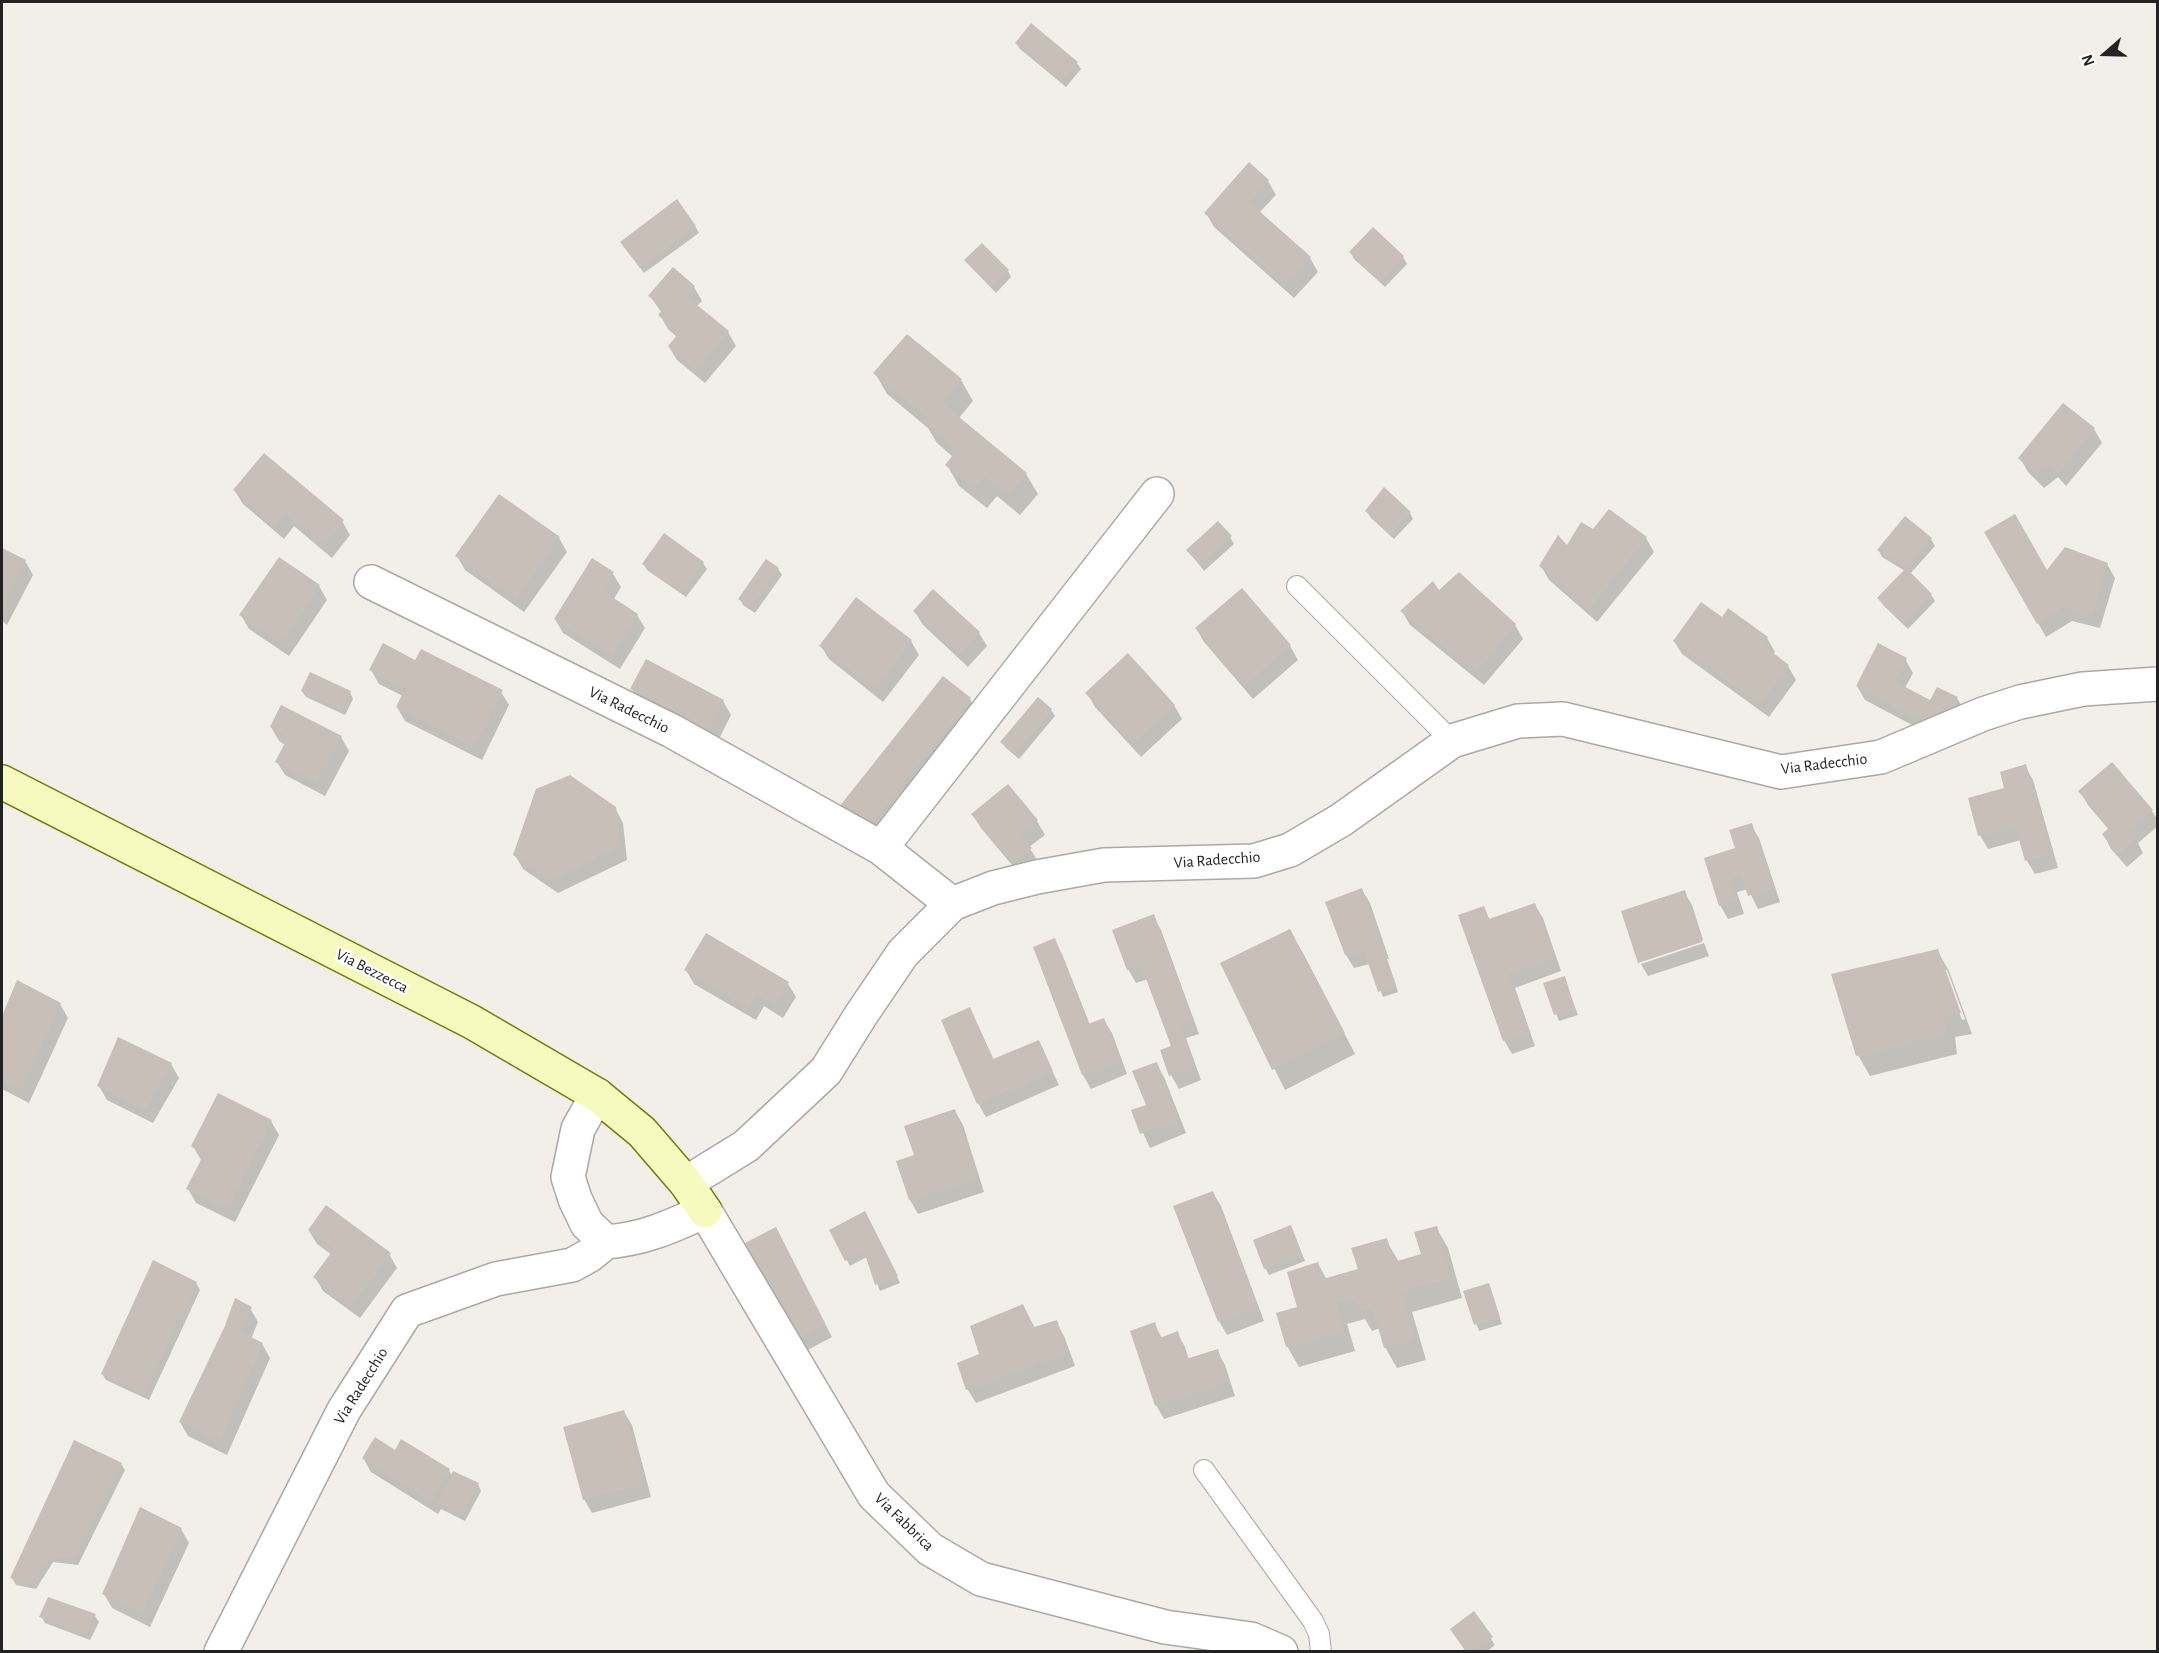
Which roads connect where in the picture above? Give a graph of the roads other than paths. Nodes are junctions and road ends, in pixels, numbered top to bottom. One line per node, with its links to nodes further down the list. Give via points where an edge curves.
1 (1157, 494): 7 (street)
2 (371, 582): 7 (street, Via Radecchio, via 672,731)
3 (1297, 586): 5 (lane)
4 (2157, 684): 5 (street, Via Radecchio, via 2083,689 2020,702 1881,758 1781,772 1563,719 1518,721)
5 (1452, 741): 8 (street, Via Radecchio, via 1341,820 1290,850 1254,861 1104,866 993,888)
6 (2, 782): 9 (street, Via Bezzecca, via 472,1022)
7 (881, 848): 8 (street, Via Radecchio)
8 (952, 904): 10 (street, Via Radecchio, via 903,953 826,1071 746,1146)
9 (597, 1095): 10 (street, Via Bezzecca, via 642,1132); 12 (street, via 578,1129 568,1177 587,1224)
10 (686, 1183): 11 (street, Via Bezzecca)
11 (705, 1210): 12 (street, via 632,1240); 15 (street, Via Fabbrica, via 874,1496 930,1549 981,1579 1165,1627 1251,1639)
12 (606, 1242): 14 (street, Via Radecchio, via 572,1265 496,1279 407,1311 344,1410)
13 (1204, 1470): 16 (lane, via 1313,1621)
14 (221, 1652)
15 (1281, 1652)
16 (1321, 1652)

